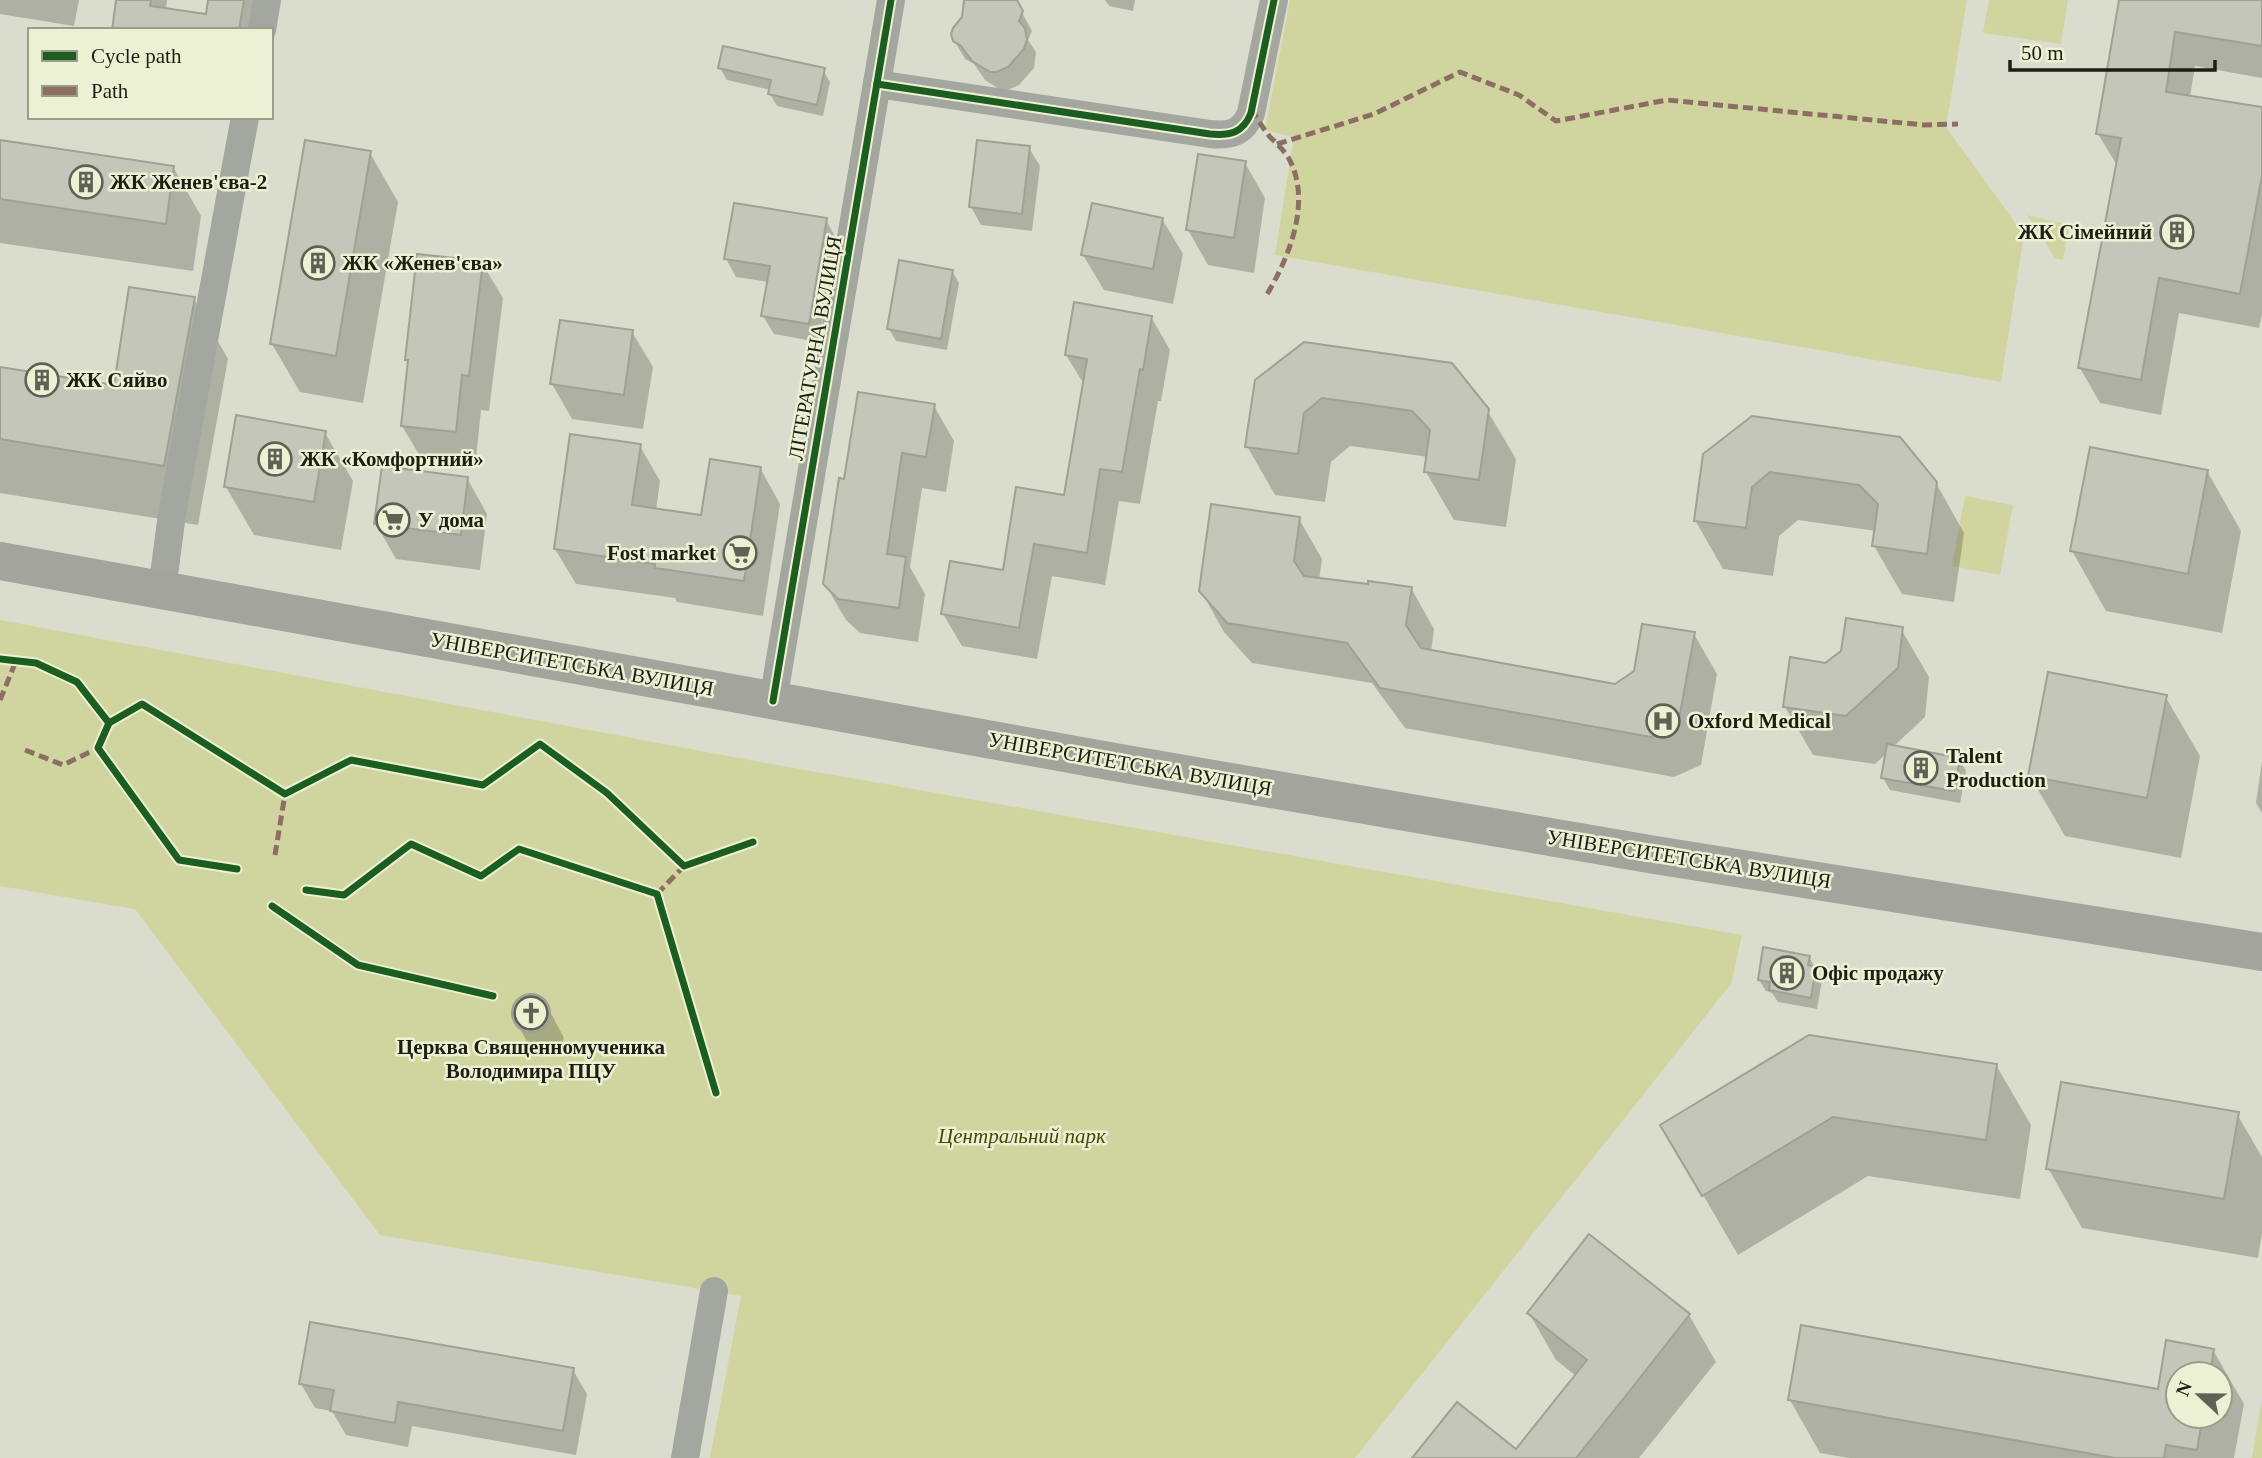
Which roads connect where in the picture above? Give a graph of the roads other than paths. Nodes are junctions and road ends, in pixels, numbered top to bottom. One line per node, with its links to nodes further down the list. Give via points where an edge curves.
1 (267, 0): 4 (street)
2 (891, 0): 5 (street, ЛІТЕРАТУРНА ВУЛИЦЯ)
3 (1274, 0): 5 (street, via 1251,113 1246,124 1232,134)
4 (262, 28)
5 (877, 84): 9 (street, ЛІТЕРАТУРНА ВУЛИЦЯ)
6 (246, 119): 8 (street)
7 (0, 561): 8 (main road, УНІВЕРСИТЕТСЬКА ВУЛИЦЯ)
8 (162, 590): 9 (main road, УНІВЕРСИТЕТСЬКА ВУЛИЦЯ)
9 (773, 701): 10 (main road, УНІВЕРСИТЕТСЬКА ВУЛИЦЯ, via 1643,853)
10 (2262, 952)
11 (714, 1291): 12 (street)
12 (685, 1458)

